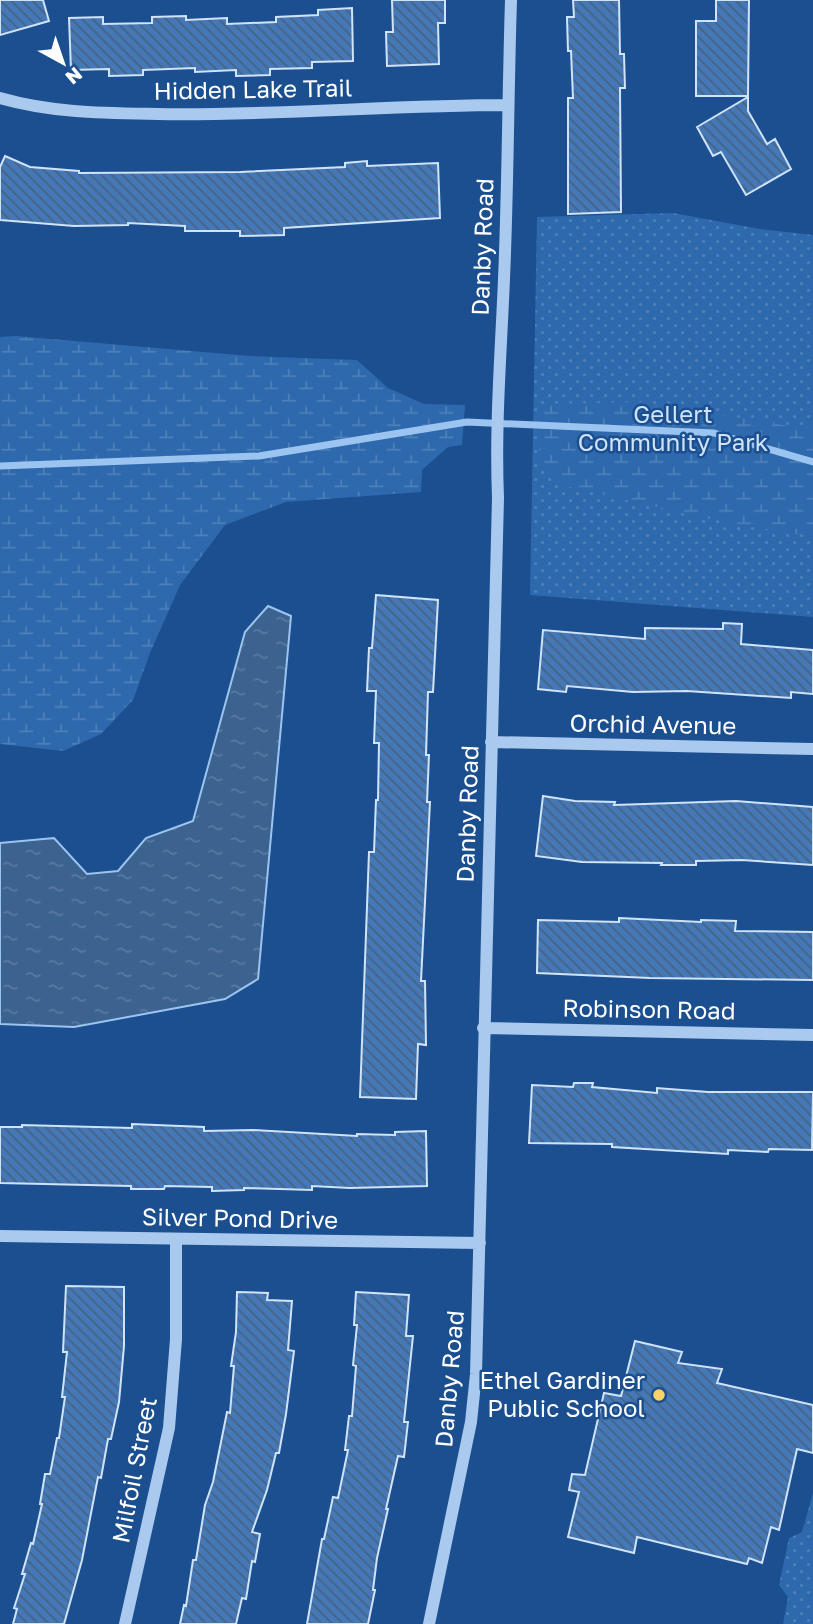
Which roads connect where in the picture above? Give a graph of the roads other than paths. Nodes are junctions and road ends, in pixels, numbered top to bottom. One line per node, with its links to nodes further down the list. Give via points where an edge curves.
1 (511, 0): 3 (street, Danby Road)
2 (0, 98): 3 (street, Hidden Lake Trail, via 64,111 234,116)
3 (508, 104): 4 (street, Danby Road)
4 (491, 742): 5 (street, Orchid Avenue); 6 (street, Danby Road)
5 (813, 749)
6 (483, 1028): 7 (street, Robinson Road); 10 (street, Danby Road)
7 (813, 1035)
8 (0, 1236): 9 (street, Silver Pond Drive)
9 (176, 1239): 10 (street, Silver Pond Drive); 11 (street, Milfoil Street, via 176,1339 169,1428)
10 (480, 1243): 12 (street, Danby Road, via 471,1422)
11 (125, 1624)
12 (429, 1624)

